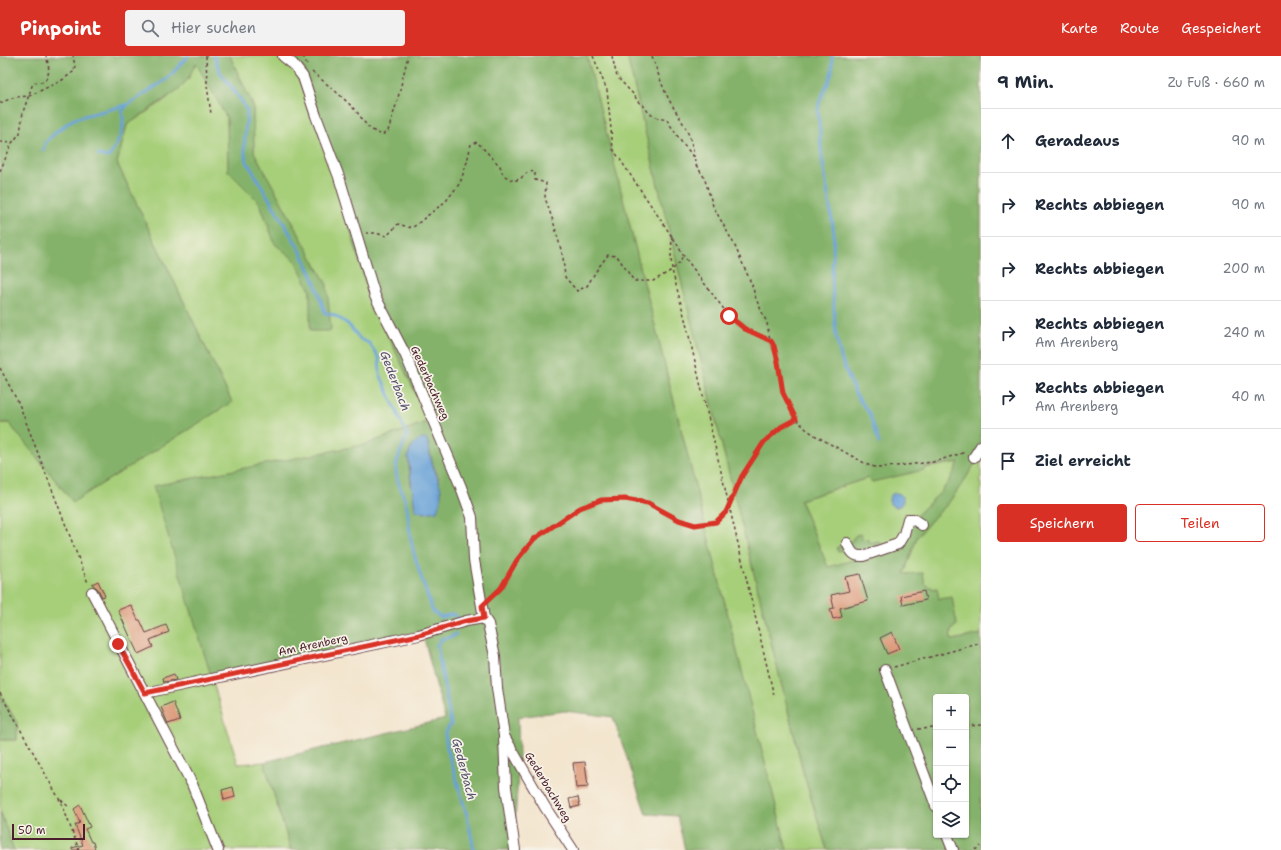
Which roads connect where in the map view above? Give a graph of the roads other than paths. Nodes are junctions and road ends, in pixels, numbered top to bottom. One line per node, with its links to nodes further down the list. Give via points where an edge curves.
1 (283, 56): 5 (street, Gederbachweg, via 303,77 339,177 375,296 406,356 472,517 474,560)
2 (922, 525): 3 (street, via 908,519 898,544 863,556 854,554)
3 (847, 544)
4 (92, 592): 7 (street)
5 (484, 618): 7 (street, Am Arenberg, via 419,635); 8 (street, Gederbachweg, via 488,624 495,656)
6 (885, 670): 9 (street)
7 (145, 693): 11 (street, via 192,784)
8 (504, 736): 12 (street, Gederbachweg, via 506,787); 13 (street, Gederbachweg)
9 (934, 802)
10 (948, 838): 14 (street)
11 (218, 850)
12 (514, 850)
13 (573, 850)
14 (953, 850)

